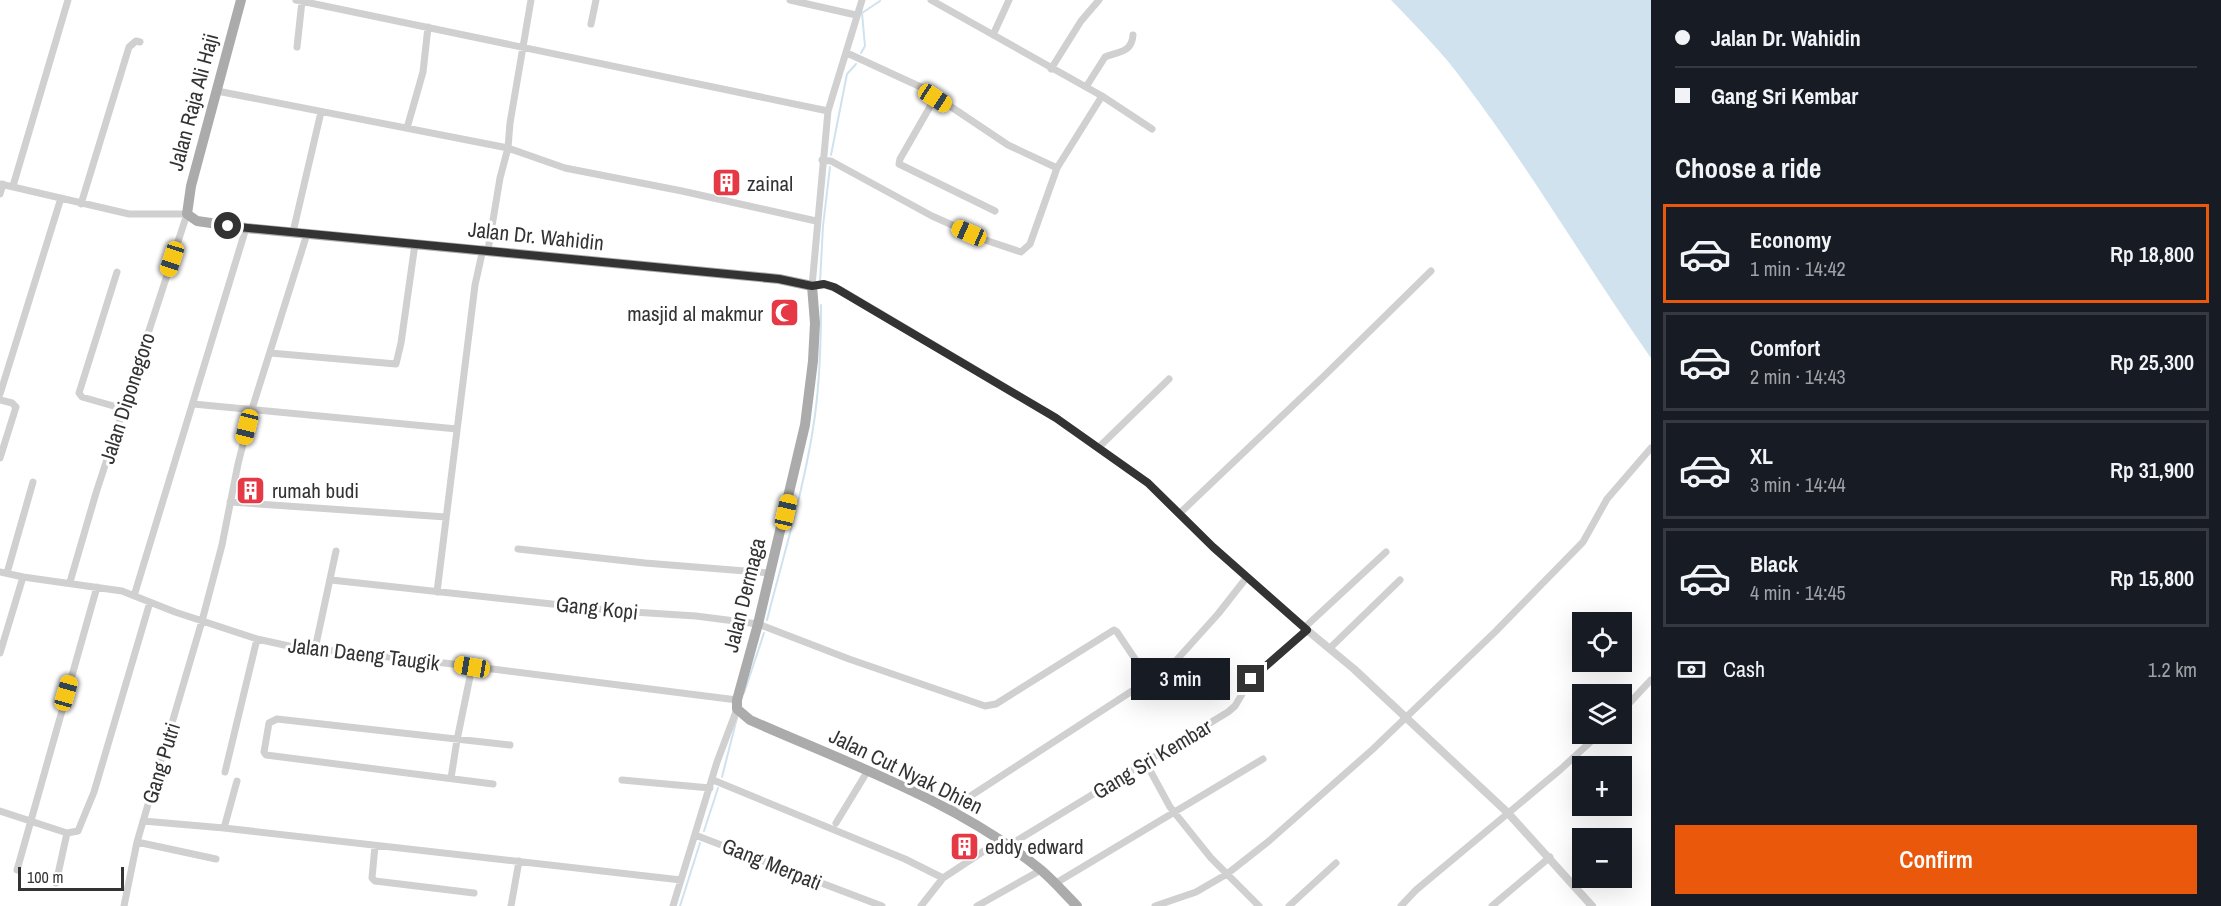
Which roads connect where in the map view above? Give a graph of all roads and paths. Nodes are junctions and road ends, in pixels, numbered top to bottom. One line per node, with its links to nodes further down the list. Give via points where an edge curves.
1 (68, 0): 33 (street)
2 (241, 0): 22 (main road, Jalan Raja Ali Haji)
3 (531, 0): 18 (street)
4 (596, 0): 12 (street)
5 (790, 0): 11 (street)
6 (862, 0): 11 (street)
7 (931, 0): 14 (street)
8 (1009, 0): 14 (street)
9 (1099, 0): 20 (street, via 1081,21)
10 (299, 1): 13 (street); 17 (street)
11 (856, 15): 19 (street)
12 (591, 24)
13 (429, 27): 18 (street); 27 (street, via 423,72)
14 (993, 35): 20 (street)
15 (1133, 35): 21 (street, via 1132,44 1123,52 1104,57)
16 (140, 42): 36 (street, via 129,47)
17 (297, 47)
18 (524, 47): 25 (street); 29 (street)
19 (847, 52): 24 (street, via 923,88); 25 (street)
20 (1052, 69): 21 (street)
21 (1086, 87): 23 (street)
22 (217, 91): 26 (street); 38 (main road, Jalan Raja Ali Haji)
23 (1102, 96): 28 (street); 31 (street)
24 (935, 98): 31 (street, via 1008,145); 37 (street, via 899,164)
25 (828, 111): 30 (street)
26 (321, 112): 27 (street); 41 (street)
27 (406, 129): 29 (street)
28 (1152, 129)
29 (508, 148): 39 (street, via 565,168); 44 (street)
30 (822, 160): 31 (street, via 831,161 933,216 1022,252 1030,244); 39 (street)
31 (1057, 168)
32 (2, 184): 33 (street); 34 (street)
33 (13, 186): 35 (street)
34 (0, 194)
35 (61, 198): 36 (street); 50 (street)
36 (81, 204): 38 (street, via 129,214)
37 (995, 211)
38 (187, 214): 40 (main road, Jalan Dr. Wahidin, via 197,221); 53 (street, Jalan Diponegoro)
39 (816, 221): 47 (street)
40 (246, 228): 41 (main road, Jalan Dr. Wahidin); 52 (street)
41 (293, 232): 42 (main road, Jalan Dr. Wahidin)
42 (307, 234): 43 (main road, Jalan Dr. Wahidin); 48 (street, Gang Putri)
43 (415, 244): 44 (main road, Jalan Dr. Wahidin); 48 (street, via 396,364)
44 (486, 250): 47 (main road, Jalan Dr. Wahidin, via 779,279); 55 (street, via 475,285)
45 (1431, 271): 61 (street)
46 (117, 272): 53 (street, via 79,393)
47 (812, 286): 56 (street, via 824,284 840,290 1056,418); 67 (main road, Jalan Dermaga, via 815,323 805,424)
48 (270, 352): 54 (street, Gang Putri)
49 (1169, 380): 56 (street)
50 (0, 394)
51 (0, 400): 58 (street, via 15,407)
52 (193, 404): 54 (street); 75 (street)
53 (124, 409): 72 (street, Jalan Diponegoro)
54 (252, 409): 55 (street); 60 (street, Gang Putri)
55 (457, 429): 62 (street)
56 (1098, 448): 61 (street, via 1148,483)
57 (1651, 448): 89 (street, via 1607,499 1583,542)
58 (0, 458)
59 (33, 482): 66 (street)
60 (230, 502): 62 (street); 77 (street, Gang Putri)
61 (1179, 514): 69 (street)
62 (446, 517): 74 (street)
63 (519, 549): 67 (street)
64 (336, 551): 70 (street)
65 (1386, 552): 79 (street, Gang Sri Kembar)
66 (3, 573): 68 (street, Jalan Daeng Taugik)
67 (769, 573): 78 (main road, Jalan Dermaga)
68 (22, 577): 72 (street, Jalan Daeng Taugik); 83 (street)
69 (1247, 577): 79 (street); 86 (street, via 1186,651)
70 (331, 580): 74 (street, Gang Kopi); 82 (street)
71 (1400, 580): 81 (street)
72 (70, 582): 73 (street, Jalan Daeng Taugik)
73 (97, 587): 75 (street, Jalan Daeng Taugik); 107 (street)
74 (437, 592): 78 (street, Gang Kopi)
75 (134, 596): 76 (street, Jalan Daeng Taugik)
76 (150, 602): 77 (street, Jalan Daeng Taugik); 111 (street, via 94,792 79,830)
77 (202, 621): 80 (street, Jalan Daeng Taugik); 108 (street, Gang Putri)
78 (758, 624): 86 (street, Gang Kopi, via 985,706 996,704 1114,630); 88 (main road, Jalan Dermaga)
79 (1306, 629): 81 (street); 94 (street, Gang Sri Kembar, via 1251,679 1232,709)
80 (257, 639): 82 (street, Jalan Daeng Taugik); 95 (street)
81 (1330, 648): 89 (street)
82 (315, 649): 84 (street, Jalan Daeng Taugik)
83 (0, 653)
84 (472, 667): 88 (street, Jalan Daeng Taugik); 90 (street)
85 (1651, 680): 87 (street)
86 (1149, 681): 103 (street)
87 (1632, 700)
88 (737, 705): 96 (main road, Jalan Cut Nyak Dhien, via 750,720); 100 (street, Jalan Dermaga)
89 (1405, 718): 106 (street); 122 (street)
90 (457, 740): 92 (street); 97 (street); 97 (street, via 277,719 269,723 266,733 266,755)
91 (1587, 744): 106 (street)
92 (510, 745)
93 (1263, 759): 105 (street)
94 (1146, 763): 105 (street); 114 (street, Gang Sri Kembar)
95 (225, 772)
96 (867, 772): 103 (main road, Jalan Cut Nyak Dhien); 109 (street)
97 (451, 778): 101 (street)
98 (237, 780): 110 (street)
99 (622, 780): 102 (street)
100 (713, 780): 102 (street, Jalan Dermaga); 123 (street)
101 (494, 784)
102 (710, 788): 112 (street, Jalan Dermaga)
103 (949, 810): 114 (main road, Jalan Cut Nyak Dhien)
104 (0, 811): 107 (street)
105 (1174, 812): 122 (street); 126 (street)
106 (1508, 813): 116 (street); 138 (street)
107 (29, 821): 111 (street); 120 (street)
108 (143, 821): 110 (street); 113 (street, Gang Putri)
109 (836, 823)
110 (224, 828): 115 (street)
111 (68, 833): 125 (street)
112 (695, 835): 124 (street, Jalan Dermaga); 131 (street, Gang Merpati)
113 (137, 842): 117 (street); 128 (street, Gang Putri)
114 (1004, 843): 121 (main road, Jalan Cut Nyak Dhien); 123 (street, Gang Sri Kembar)
115 (375, 846): 118 (street); 127 (street, via 371,874 375,881)
116 (1550, 857): 139 (street); 140 (street)
117 (216, 859)
118 (519, 861): 124 (street); 129 (street)
119 (1336, 863): 137 (street)
120 (17, 870)
121 (1041, 870): 126 (main road, Jalan Cut Nyak Dhien); 133 (street)
122 (1227, 874): 135 (street, via 1196,892); 136 (street)
123 (943, 878): 132 (street, Gang Sri Kembar)
124 (681, 880): 130 (street, Jalan Dermaga)
125 (56, 883)
126 (1056, 883): 134 (main road, Jalan Cut Nyak Dhien)
127 (474, 893)
128 (124, 906)
129 (511, 906)
130 (673, 906)
131 (882, 906)
132 (921, 906)
133 (977, 906)
134 (1077, 906)
135 (1155, 906)
136 (1259, 906)
137 (1289, 906)
138 (1401, 906)
139 (1491, 906)
140 (1592, 906)

